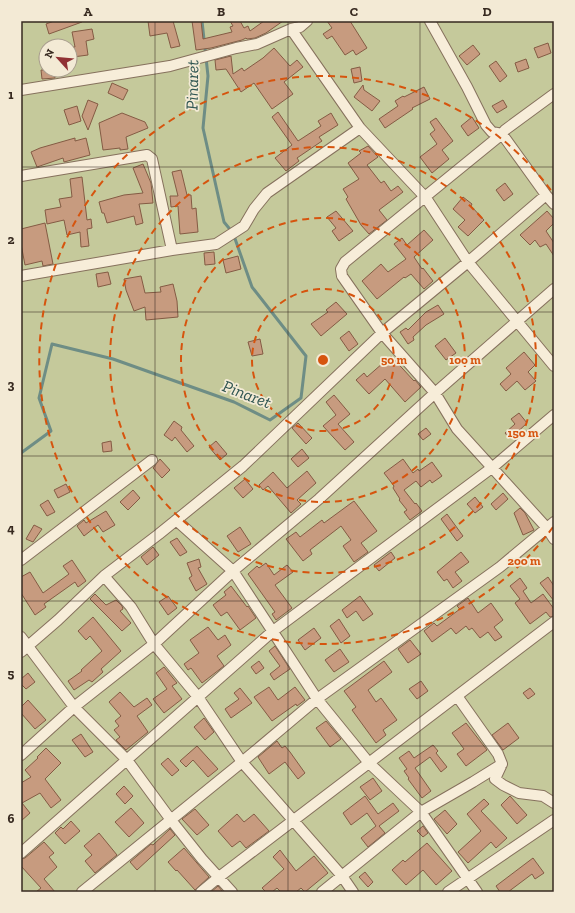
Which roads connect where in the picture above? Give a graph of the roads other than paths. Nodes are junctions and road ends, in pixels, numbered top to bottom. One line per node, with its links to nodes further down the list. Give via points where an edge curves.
1 (307, 21): 3 (street, via 300,27)
2 (430, 21): 7 (street, via 486,125 492,132)
3 (291, 29): 4 (street, via 257,44 170,66); 6 (street)
4 (21, 90)
5 (554, 94): 7 (street)
6 (360, 128): 10 (street); 12 (street, via 267,192 244,226 216,244)
7 (502, 134): 9 (street); 10 (street)
8 (21, 176): 12 (street, via 147,155 152,159)
9 (546, 195): 11 (street); 13 (street)
10 (426, 198): 13 (street); 17 (street, via 345,262 341,269 342,276)
11 (554, 204)
12 (172, 250): 14 (street)
13 (468, 262): 16 (street); 17 (street)
14 (21, 276)
15 (554, 289): 16 (street)
16 (517, 322): 18 (street); 19 (street)
17 (382, 333): 19 (street); 23 (street, via 243,466)
18 (554, 366)
19 (435, 393): 22 (street, via 457,429); 27 (street, via 319,499)
20 (554, 415): 22 (street)
21 (152, 460): 26 (street)
22 (492, 467): 24 (street); 30 (street)
23 (176, 520): 27 (street); 28 (street)
24 (550, 524): 25 (street); 36 (street, via 500,567)
25 (554, 539)
26 (21, 560)
27 (233, 571): 30 (street); 32 (street)
28 (104, 576): 32 (street, via 130,607); 33 (street)
29 (554, 622): 34 (street)
30 (273, 631): 35 (street); 36 (street)
31 (21, 637): 33 (street)
32 (154, 644): 35 (street); 37 (street)
33 (24, 649): 37 (street)
34 (457, 696): 41 (street); 42 (street, via 498,754)
35 (198, 697): 39 (street); 40 (street)
36 (317, 699): 40 (street); 41 (street)
37 (74, 707): 38 (street); 39 (street)
38 (21, 755)
39 (127, 760): 45 (street); 48 (street)
40 (242, 762): 45 (street); 46 (street)
41 (369, 763): 44 (street); 46 (street)
42 (502, 764): 43 (street, via 495,779 519,793 543,796); 44 (street)
43 (554, 803)
44 (421, 812): 49 (street); 51 (street)
45 (170, 820): 50 (street); 52 (street)
46 (294, 820): 49 (street); 50 (street)
47 (554, 820): 51 (street)
48 (21, 853)
49 (342, 876): 55 (street); 56 (street)
50 (219, 877): 53 (street); 54 (street)
51 (468, 878): 57 (street); 58 (street)
52 (82, 892)
53 (202, 892)
54 (232, 892)
55 (322, 892)
56 (353, 892)
57 (448, 892)
58 (477, 892)

